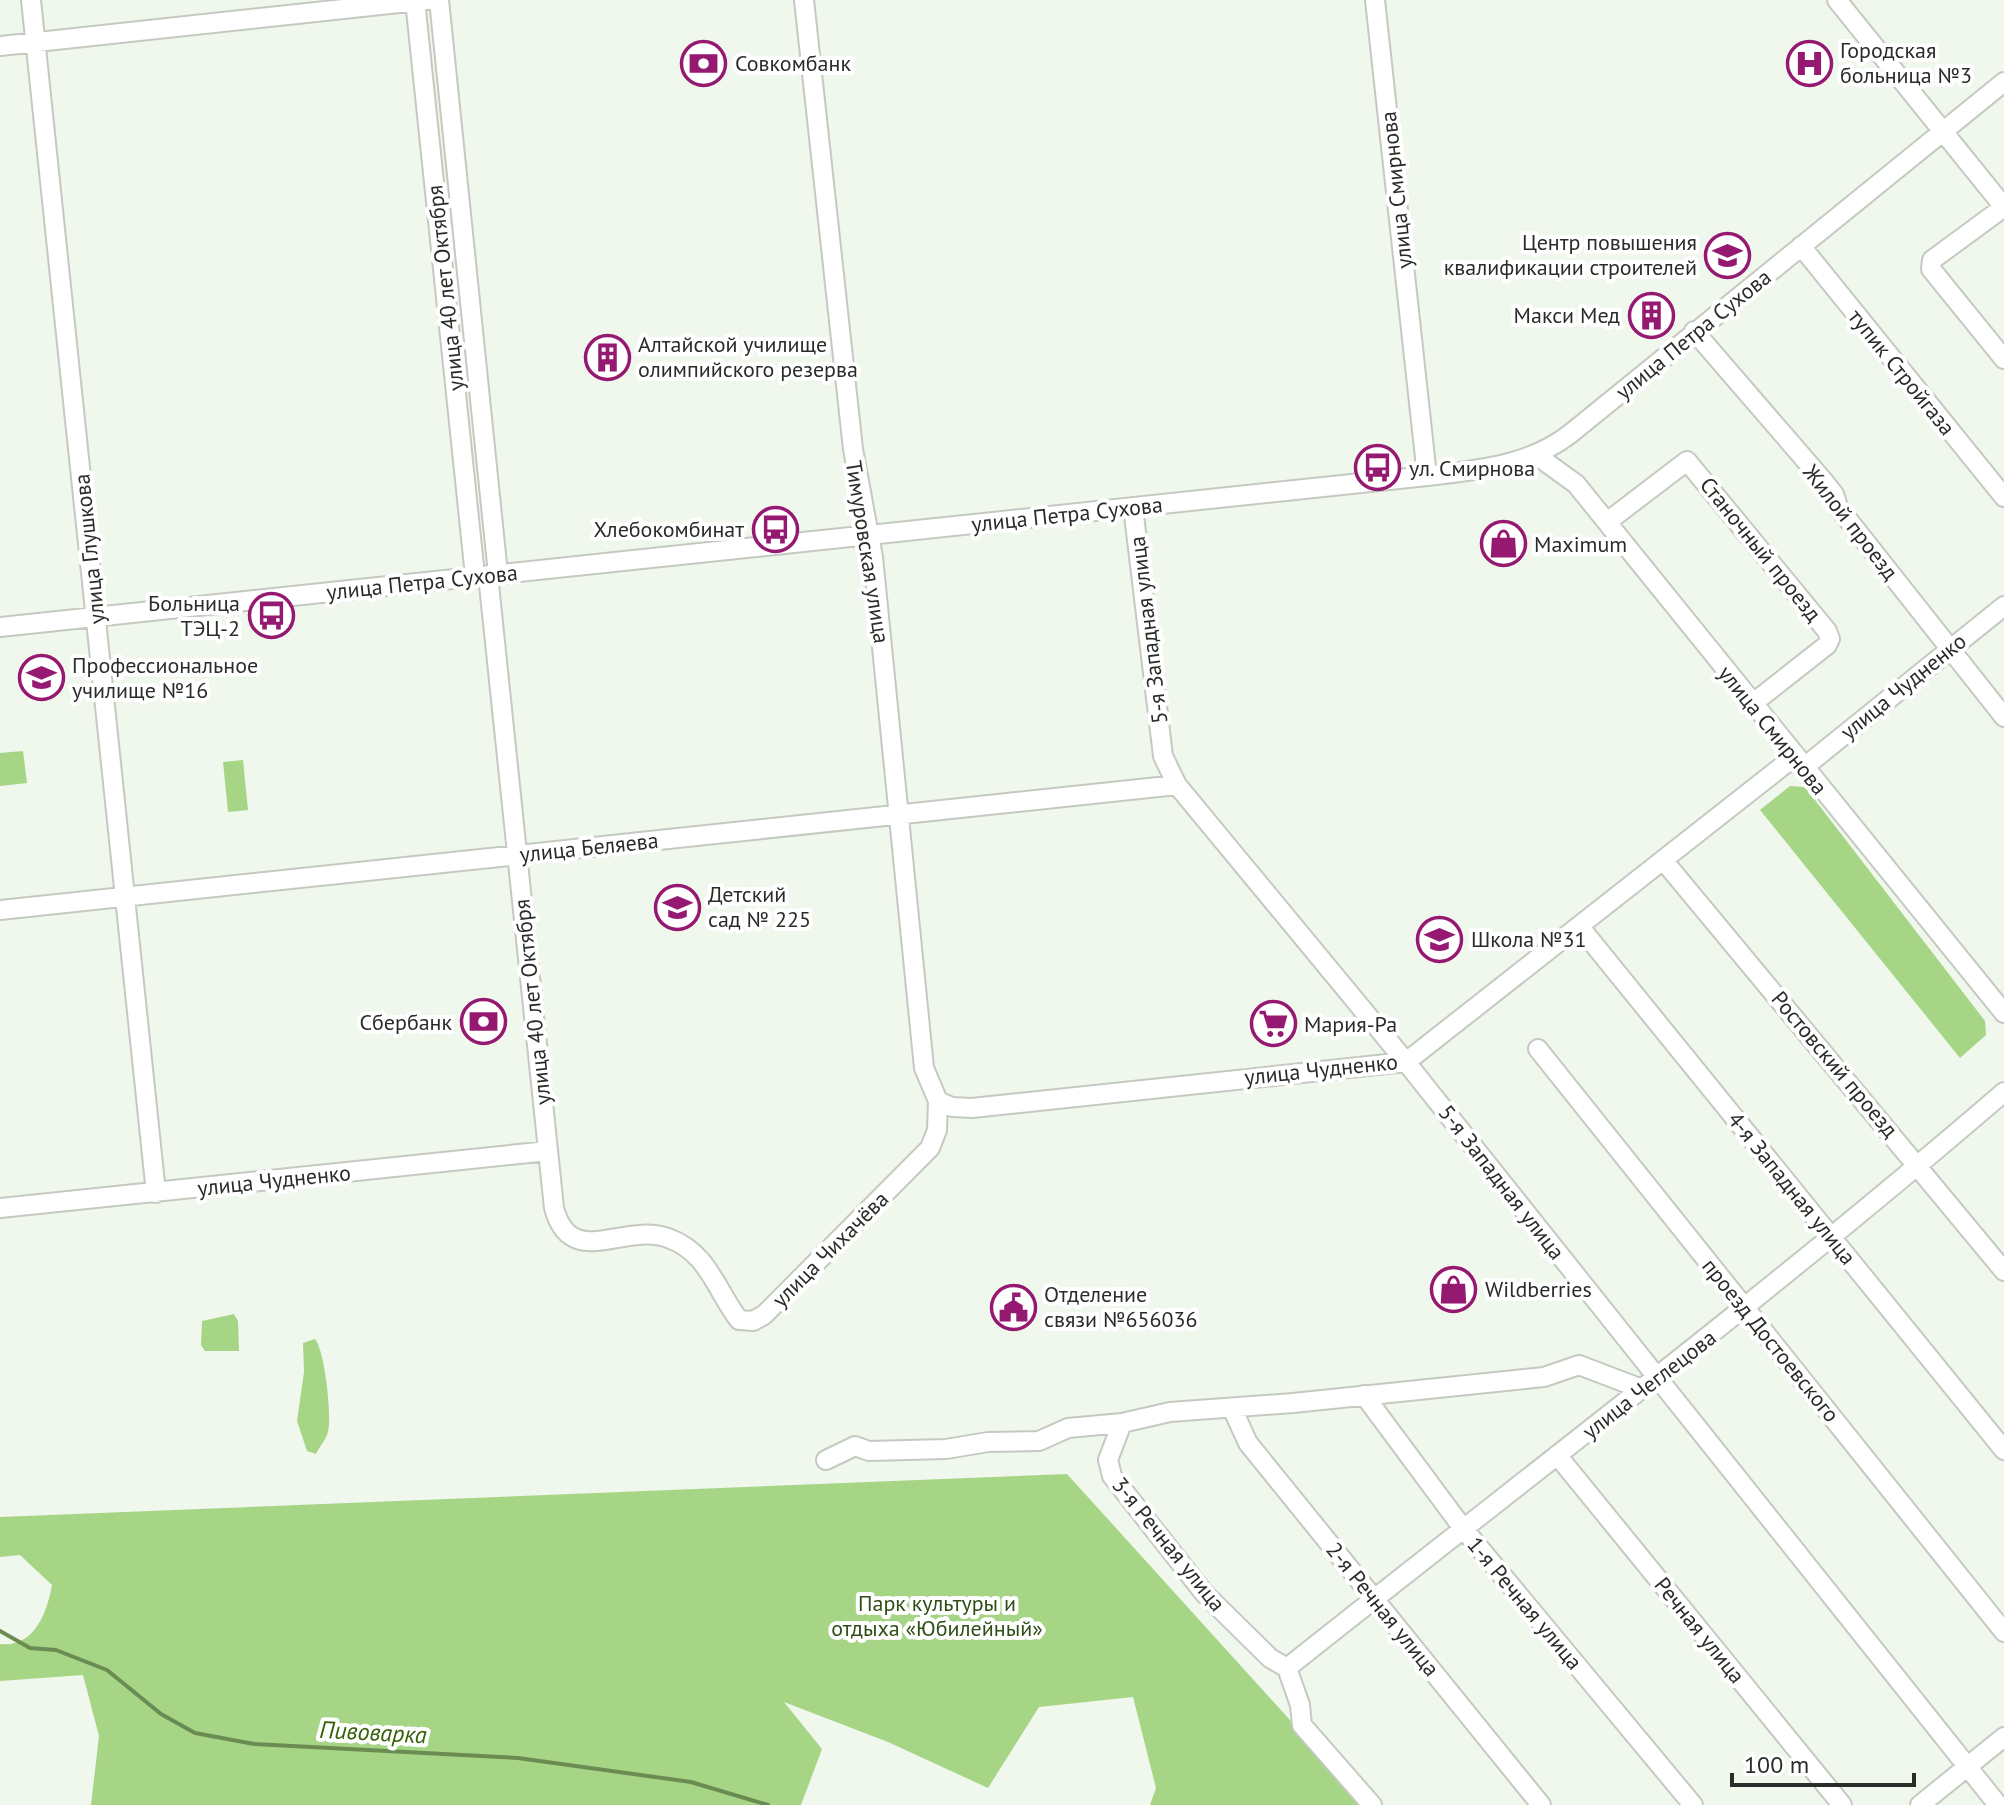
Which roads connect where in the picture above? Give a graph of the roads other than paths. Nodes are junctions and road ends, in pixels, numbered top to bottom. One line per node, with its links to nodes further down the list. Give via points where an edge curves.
1 (31, 0): 7 (street, улица Глушкова)
2 (439, 0): 21 (street, улица 40 лет Октября)
3 (804, 0): 20 (street, Тимуровская улица, via 851,433)
4 (1375, 0): 16 (street, улица Смирнова)
5 (1837, 0): 10 (street)
6 (420, 1): 7 (street); 21 (street, улица 40 лет Октября)
7 (36, 42): 8 (street); 23 (street, улица Глушкова)
8 (0, 46)
9 (2004, 82): 10 (street, улица Петра Сухова)
10 (1942, 133): 11 (street); 12 (street, улица Петра Сухова)
11 (2004, 207): 14 (street, via 1932,260 1931,269)
12 (1801, 246): 13 (street, улица Петра Сухова); 17 (street, тупик Стройгаза)
13 (1694, 331): 15 (street, улица Петра Сухова, via 1570,434); 25 (street, Жилой проезд, via 1826,484 1838,507)
14 (2004, 359)
15 (1536, 455): 16 (street, улица Петра Сухова); 19 (street, улица Смирнова, via 1576,484)
16 (1427, 476): 18 (street, улица Петра Сухова)
17 (2004, 497)
18 (1133, 507): 20 (street, улица Петра Сухова); 29 (street, 5-я Западная улица, via 1163,756)
19 (1607, 522): 26 (street, улица Смирнова); 26 (street, Станочный проезд, via 1687,461 1827,631 1827,645)
20 (869, 535): 21 (street, улица Петра Сухова); 30 (street, Тимуровская улица)
21 (487, 575): 23 (street, улица Петра Сухова); 31 (street, улица 40 лет Октября)
22 (2004, 606): 25 (street, улица Чудненко)
23 (95, 617): 24 (street, улица Петра Сухова); 33 (street, улица Глушкова)
24 (0, 627)
25 (1950, 647): 27 (street, Жилой проезд); 28 (street, улица Чудненко)
26 (1752, 704): 28 (street, улица Смирнова)
27 (2004, 717)
28 (1799, 763): 32 (street, улица Чудненко); 36 (street, улица Смирнова)
29 (1177, 785): 30 (street, улица Беляева); 38 (street, 5-я Западная улица)
30 (901, 814): 31 (street, улица Беляева); 40 (street, Тимуровская улица, via 924,1068)
31 (516, 855): 33 (street, улица Беляева); 41 (street, улица 40 лет Октября)
32 (1663, 860): 35 (street, улица Чудненко); 42 (street, Ростовский проезд)
33 (125, 897): 34 (street, улица Беляева); 43 (street, улица Глушкова)
34 (0, 910)
35 (1579, 926): 38 (street, улица Чудненко); 46 (street, 4-я Западная улица)
36 (2004, 1013)
37 (1538, 1049): 48 (street, проезд Достоевского)
38 (1406, 1062): 40 (street, улица Чудненко, via 972,1108); 49 (street, 5-я Западная улица)
39 (2004, 1092): 42 (street, улица Чеглецова)
40 (938, 1101): 45 (street, улица Чихачёва, via 930,1148 753,1321 739,1320 714,1275 670,1239 651,1234 577,1242)
41 (548, 1151): 43 (street, улица Чудненко); 45 (street, улица 40 лет Октября, via 554,1208)
42 (1919, 1165): 46 (street, улица Чеглецова); 47 (street, Ростовский проезд)
43 (156, 1193): 44 (street, улица Чудненко)
44 (0, 1208)
45 (566, 1236)
46 (1831, 1237): 48 (street, улица Чеглецова); 54 (street, 4-я Западная улица)
47 (2004, 1271)
48 (1746, 1308): 49 (street, улица Чеглецова); 59 (street, проезд Достоевского)
49 (1657, 1376): 50 (street, улица Чеглецова); 62 (street, 5-я Западная улица)
50 (1642, 1389): 51 (street, via 1579,1365 1544,1377); 55 (street, улица Чеглецова)
51 (1364, 1395): 52 (street); 57 (street, 1-я Речная улица)
52 (1232, 1408): 53 (street, via 1170,1412); 58 (street, 2-я Речная улица, via 1248,1443)
53 (1122, 1423): 56 (street, via 1068,1428 1039,1441 946,1449 869,1451 855,1446); 60 (street, 3-я Речная улица, via 1108,1460 1112,1476 1204,1593)
54 (2004, 1450)
55 (1557, 1455): 57 (street, улица Чеглецова); 66 (street, Речная улица)
56 (826, 1460)
57 (1462, 1527): 58 (street, улица Чеглецова); 65 (street, 1-я Речная улица)
58 (1375, 1598): 60 (street, улица Чеглецова); 64 (street, 2-я Речная улица)
59 (2004, 1632)
60 (1287, 1668): 63 (street, via 1302,1725)
61 (2004, 1737): 62 (street)
62 (1967, 1766): 67 (street); 68 (street, 5-я Западная улица)
63 (1372, 1805)
64 (1541, 1805)
65 (1693, 1805)
66 (1842, 1805)
67 (1920, 1805)
68 (1998, 1805)

